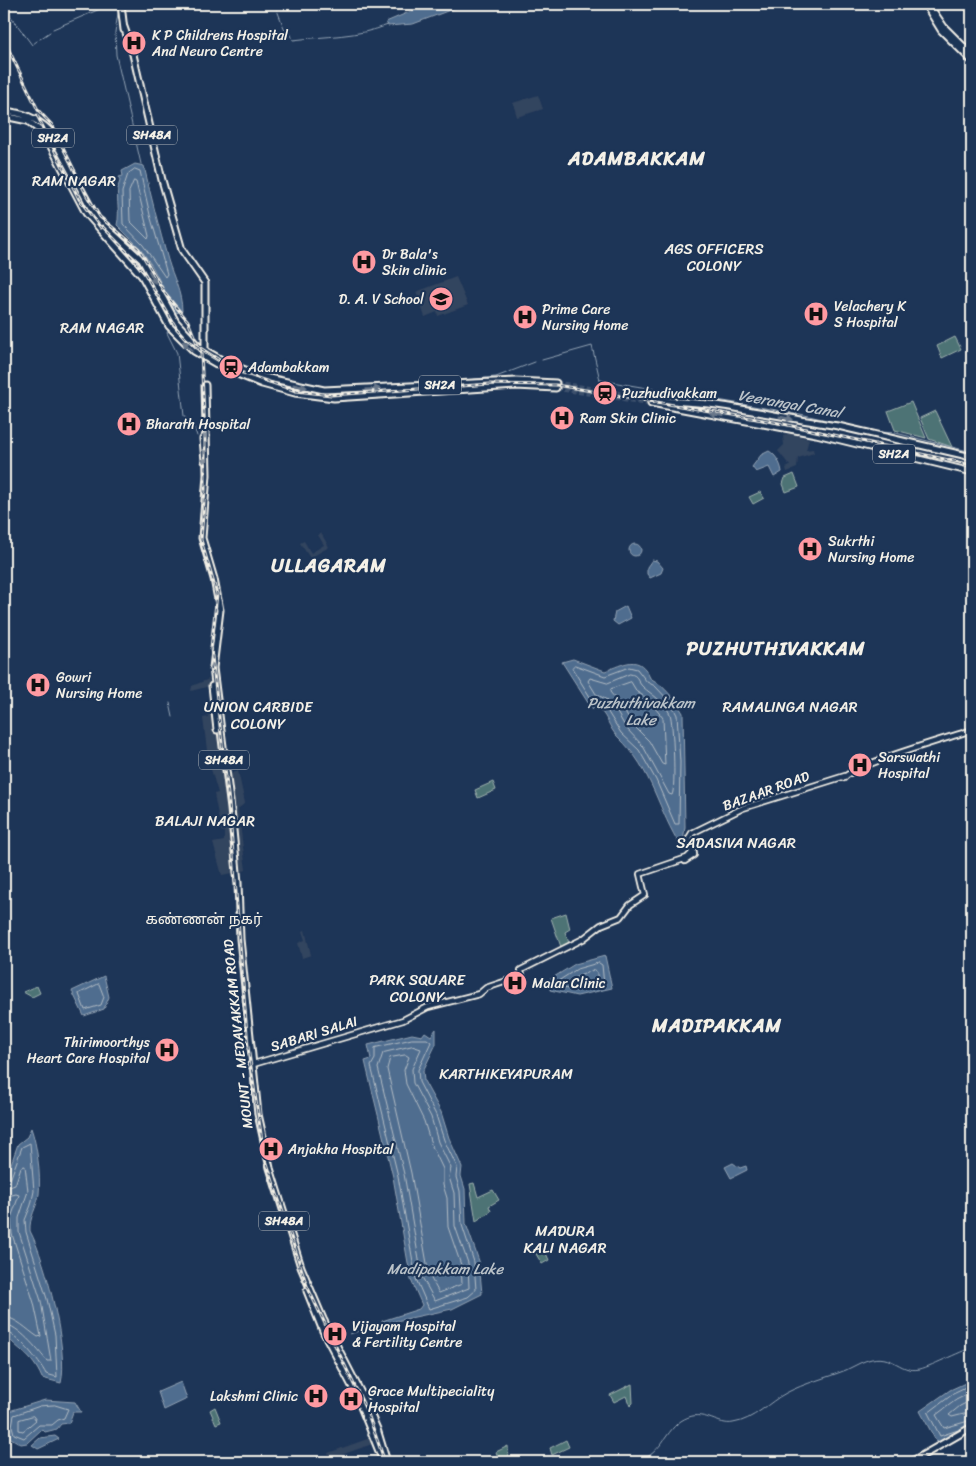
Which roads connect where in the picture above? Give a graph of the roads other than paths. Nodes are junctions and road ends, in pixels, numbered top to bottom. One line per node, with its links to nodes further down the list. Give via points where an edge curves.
1 (121, 4): 10 (main road, SH48A, via 162,190 183,253 206,287)
2 (927, 4): 3 (main road); 4 (main road, via 942,30)
3 (972, 55)
4 (972, 61)
5 (4, 111): 7 (main road, SH2A, via 30,116 49,130)
6 (4, 116): 7 (main road, SH2A, via 28,121 45,135 77,198)
7 (95, 221): 8 (main road, SH2A); 9 (main road, SH2A)
8 (122, 240): 9 (main road); 10 (main road, SH2A, one-way to 10, via 148,268 181,328)
9 (117, 245): 15 (main road, SH2A, one-way to 9, via 295,393 242,376 198,355 174,332 142,276)
10 (205, 351): 14 (main road, SH2A, one-way to 14, via 264,377)
11 (516, 384): 13 (main road, SH2A); 14 (main road, SH2A, one-way to 11); 15 (main road, SH2A, via 395,395)
12 (205, 385): 25 (main road, MOUNT - MEDAVAKKAM ROAD / SH48A, via 205,463 199,538 216,596 211,679 233,851)
13 (556, 386)
14 (324, 390): 15 (main road)
15 (326, 397)
16 (651, 401): 17 (main road, SH2A)
17 (663, 403): 18 (main road, SH2A, one-way to 18, via 716,405); 19 (main road, SH2A, one-way to 17)
18 (820, 426): 19 (main road); 20 (main road, SH2A)
19 (818, 434): 21 (main road, SH2A)
20 (972, 458)
21 (972, 471)
22 (972, 731): 23 (main road, BAZAAR ROAD); 23 (main road, via 932,747)
23 (875, 762): 24 (main road, BAZAAR ROAD, via 831,783 739,812 692,836 695,853 690,859 639,876 644,895 630,905 623,916 520,971)
24 (522, 976): 25 (main road, SABARI SALAI, via 486,988 479,994 428,1008 403,1020)
25 (251, 1065): 27 (main road, MOUNT - MEDAVAKKAM ROAD / SH48A, via 258,1127 294,1252 313,1308)
26 (972, 1429): 28 (main road); 29 (main road)
27 (385, 1462)
28 (911, 1462)
29 (917, 1462)

